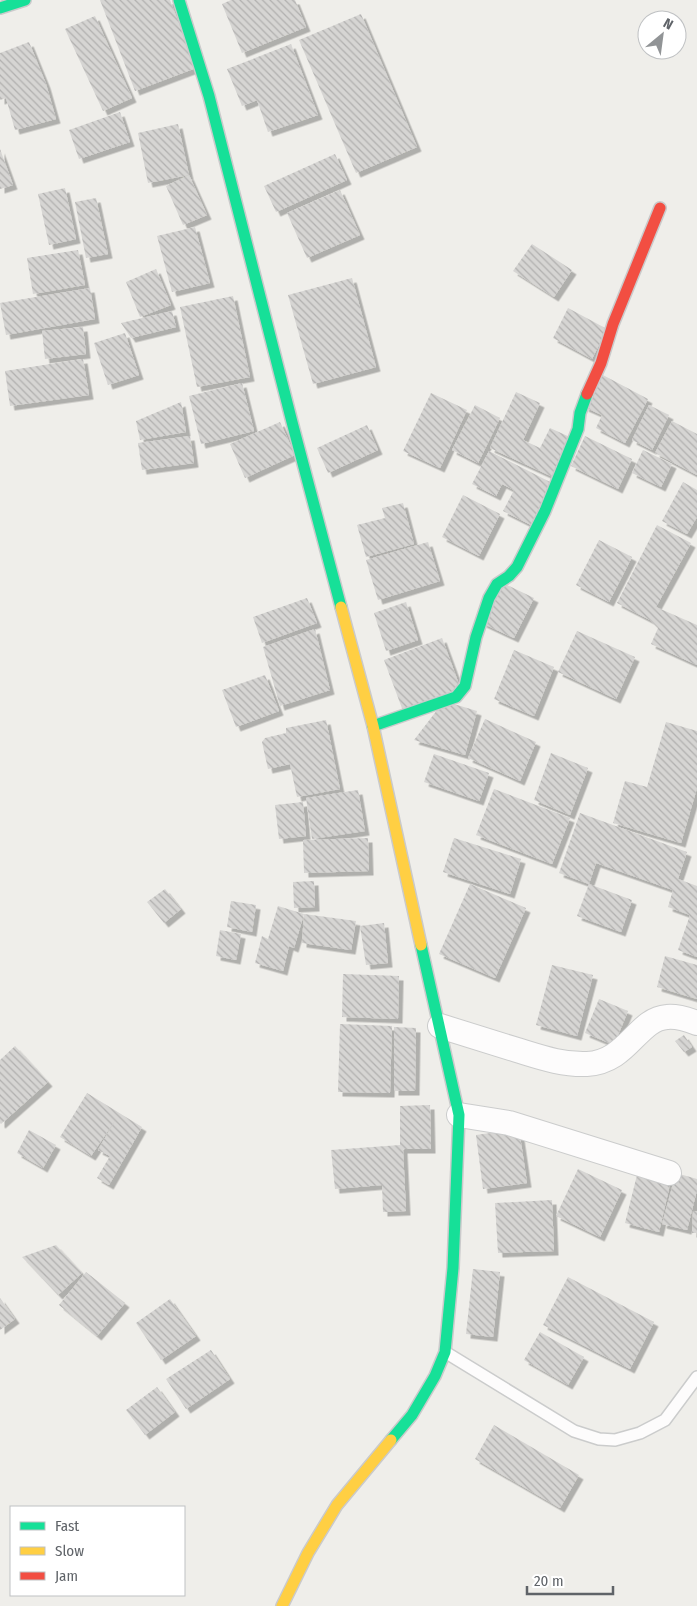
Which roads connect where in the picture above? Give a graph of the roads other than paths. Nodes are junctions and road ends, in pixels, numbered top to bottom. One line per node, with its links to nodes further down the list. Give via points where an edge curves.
1 (25, 0): 3 (street)
2 (178, 0): 5 (street, via 209,96)
3 (0, 8)
4 (660, 208): 5 (street, via 613,324 580,413 569,454 545,511 517,567 497,584 489,598 462,692)
5 (372, 726): 7 (street)
6 (697, 1023): 7 (street, via 668,1016 654,1020 621,1052 589,1064 562,1063)
7 (440, 1026): 8 (street)
8 (459, 1115): 9 (street, via 509,1123); 10 (street, via 454,1268)
9 (669, 1173)
10 (445, 1352): 11 (lane, via 574,1431 599,1439 615,1440 640,1433 665,1420); 12 (street, via 412,1415 337,1505 308,1553)
11 (697, 1377)
12 (282, 1606)

